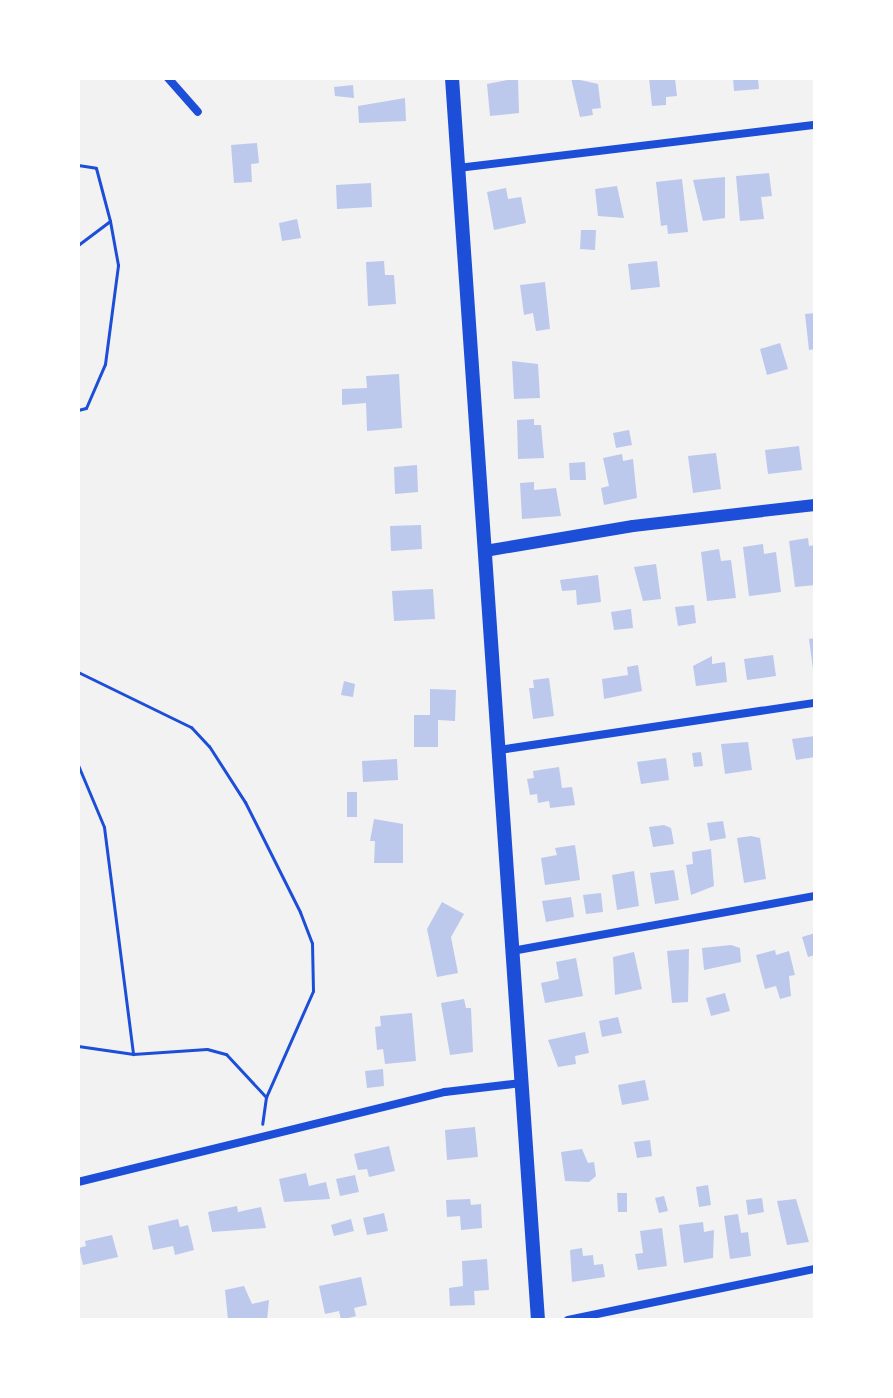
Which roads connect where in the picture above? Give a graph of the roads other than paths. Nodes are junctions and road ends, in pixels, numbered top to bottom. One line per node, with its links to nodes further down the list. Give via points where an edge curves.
1 (168, 78): 3 (street)
2 (452, 78): 5 (main road)
3 (198, 112)
4 (815, 125): 5 (street)
5 (458, 168): 7 (main road)
6 (815, 505): 7 (street, via 633,526)
7 (485, 551): 9 (main road)
8 (815, 703): 9 (street)
9 (499, 750): 11 (main road)
10 (815, 896): 11 (street)
11 (512, 951): 12 (main road)
12 (523, 1083): 13 (street, via 445,1092); 15 (main road)
13 (78, 1182)
14 (815, 1269): 16 (street)
15 (538, 1320)
16 (568, 1320)

